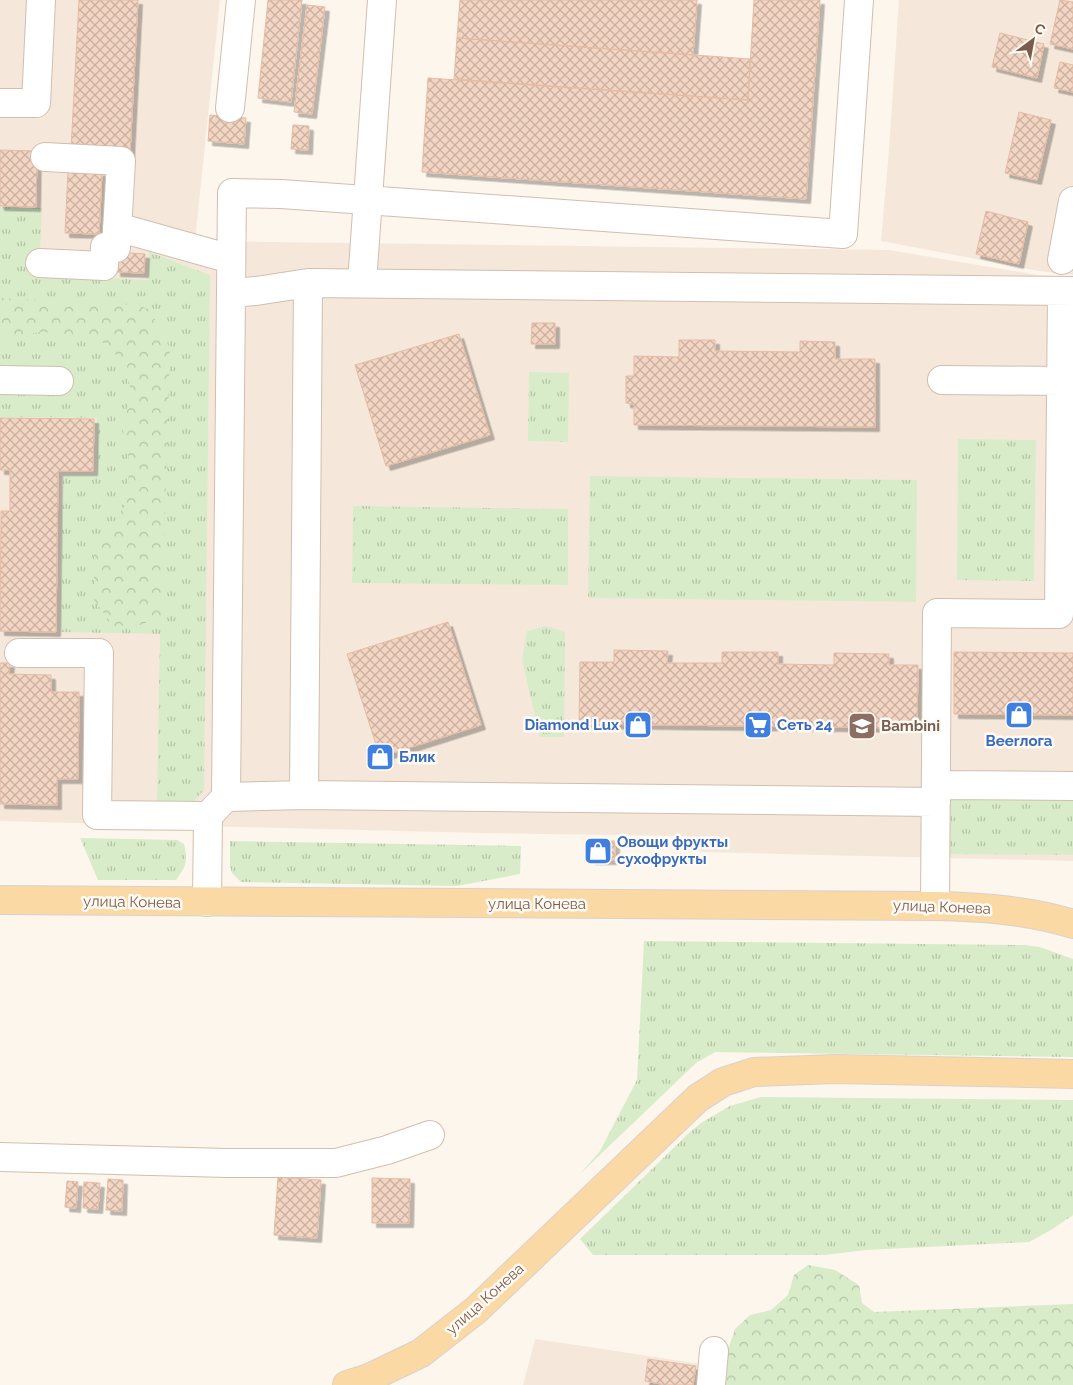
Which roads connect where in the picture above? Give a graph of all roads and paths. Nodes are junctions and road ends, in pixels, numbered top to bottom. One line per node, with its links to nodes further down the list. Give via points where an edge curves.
1 (41, 0): 5 (street, via 36,103)
2 (240, 0): 6 (street)
3 (382, 0): 8 (street)
4 (859, 0): 8 (street, via 843,234)
5 (0, 103)
6 (230, 108)
7 (45, 157): 10 (street, via 120,161)
8 (368, 200): 11 (street, via 232,193); 15 (street)
9 (1073, 201): 12 (street)
10 (117, 227): 11 (street); 13 (street, via 116,248 105,247 104,266)
11 (231, 259): 17 (street)
12 (1062, 260)
13 (40, 263)
14 (308, 283): 15 (street); 17 (street); 25 (street)
15 (362, 283): 16 (street)
16 (1068, 291): 18 (street)
17 (231, 293): 26 (street)
18 (1065, 368): 20 (street); 24 (street, via 1059,614 937,613)
19 (0, 380): 21 (street)
20 (942, 380)
21 (59, 381)
22 (20, 653): 26 (street, via 99,654 96,815)
23 (1073, 786): 24 (street)
24 (936, 793): 25 (street); 29 (street)
25 (304, 795): 26 (street)
26 (217, 807): 28 (street)
27 (0, 900): 28 (main road, улица Конева)
28 (207, 902): 29 (main road, улица Конева)
29 (934, 906): 30 (main road, улица Конева)
30 (1067, 916)
31 (1073, 1074): 35 (main road, улица Конева, via 835,1069 754,1072 723,1082 698,1098 476,1310 421,1353)
32 (430, 1135): 33 (street, via 336,1163 227,1164)
33 (0, 1157)
34 (714, 1351): 36 (street)
35 (347, 1385)
36 (711, 1385)

